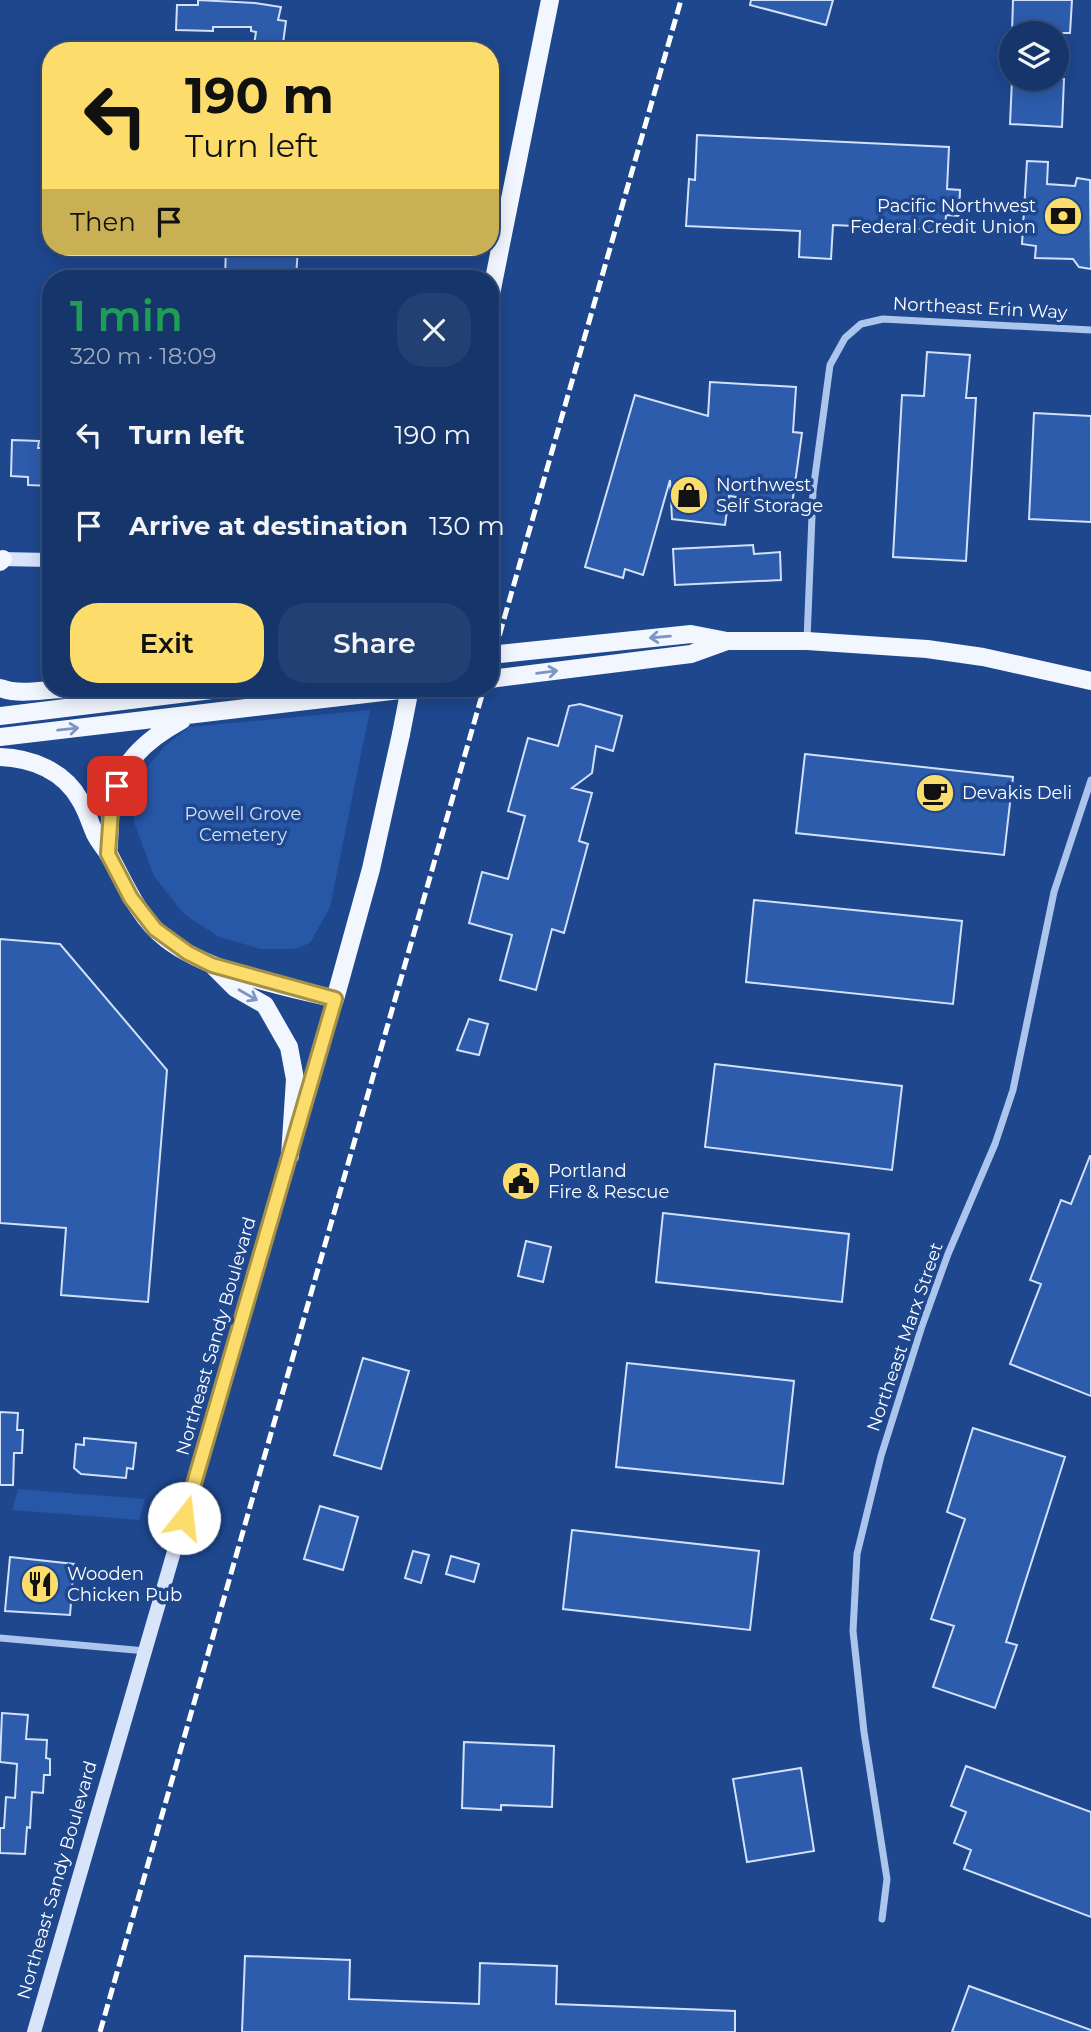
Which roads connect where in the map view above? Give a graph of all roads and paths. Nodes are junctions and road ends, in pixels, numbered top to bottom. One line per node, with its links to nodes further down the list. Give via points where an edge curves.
1 (550, 0): 2 (main road)
2 (499, 206)
3 (1091, 330): 6 (street, Northeast Erin Way, via 883,319 861,324 845,338 830,365 813,491)
4 (1, 560): 5 (main road)
5 (42, 560)
6 (807, 641): 7 (main road); 10 (main road, via 959,653)
7 (727, 642): 8 (main road, one-way to 8, via 691,634); 9 (main road, one-way to 7, via 691,654)
8 (499, 654)
9 (499, 678)
10 (1091, 681)
11 (0, 688): 12 (main road)
12 (42, 692)
13 (95, 697): 17 (main road)
14 (153, 697): 17 (main road)
15 (342, 697): 18 (main road)
16 (408, 697): 25 (main road, Northeast Sandy Boulevard, bridge, via 371,869)
17 (111, 702): 19 (main road)
18 (192, 715): 20 (main road, one-way to 18); 23 (main road, via 155,734 126,767 111,810)
19 (0, 716)
20 (0, 737)
21 (0, 757): 23 (main road, via 32,761 62,779 79,797)
22 (1091, 780): 29 (street, Northeast Marx Street, via 1054,892 1013,1090 922,1326 881,1456 857,1554 854,1643 887,1879)
23 (108, 854): 24 (main road, via 131,898 155,929)
24 (212, 965): 25 (main road); 26 (main road, one-way to 26, via 234,988 265,1005 289,1047 295,1079)
25 (335, 999): 26 (main road, Northeast Sandy Boulevard)
26 (290, 1156): 28 (main road, Northeast Sandy Boulevard)
27 (0, 1638): 28 (street)
28 (146, 1651): 30 (main road, Northeast Sandy Boulevard)
29 (882, 1919)
30 (34, 2032)

